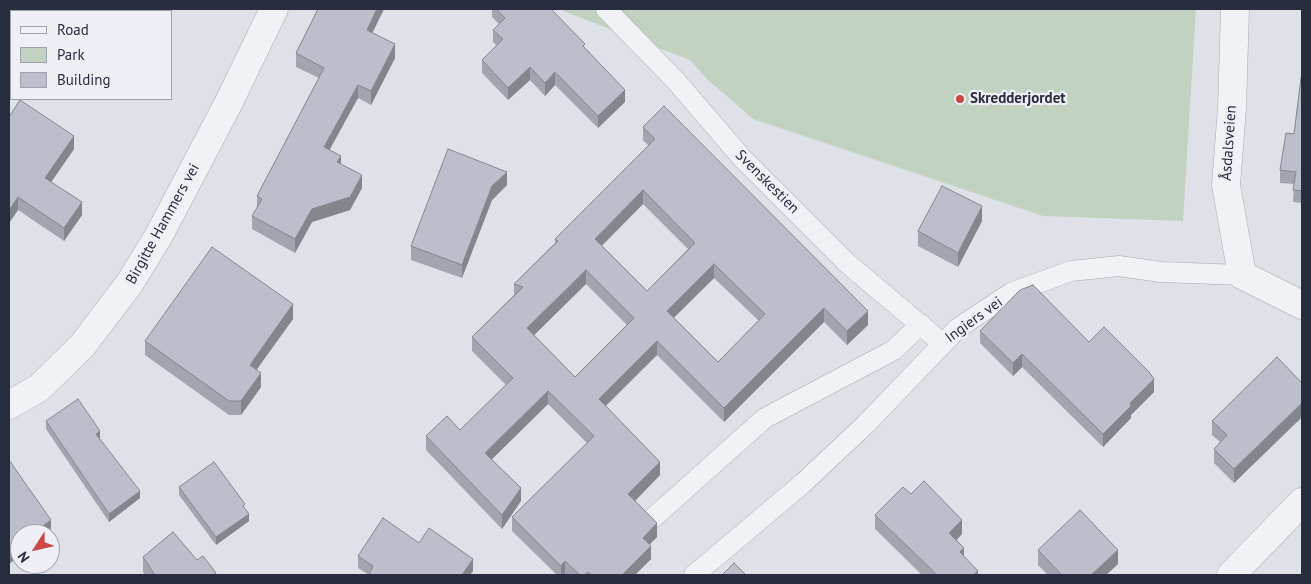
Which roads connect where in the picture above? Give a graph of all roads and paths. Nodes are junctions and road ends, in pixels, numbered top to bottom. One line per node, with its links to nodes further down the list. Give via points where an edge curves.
1 (274, 9): 8 (street, Birgitte Hammers vei, via 158,237 129,284 82,346 39,388)
2 (606, 9): 6 (lane, Svenskestien, via 676,81 742,158 848,264)
3 (1235, 9): 4 (street, Åsdalsveien, via 1226,186)
4 (1242, 275): 5 (street, Ingiers vei); 7 (lane, Ingiers vei, via 1161,272 1119,266 1071,271 1011,293 958,328)
5 (1302, 305)
6 (921, 324): 7 (lane, Svenskestien); 10 (lane, via 894,350 765,418)
7 (942, 343): 11 (lane, Ingiers vei, via 866,424)
8 (9, 406)
9 (1302, 502): 12 (street)
10 (654, 517)
11 (694, 575)
12 (1231, 575)

